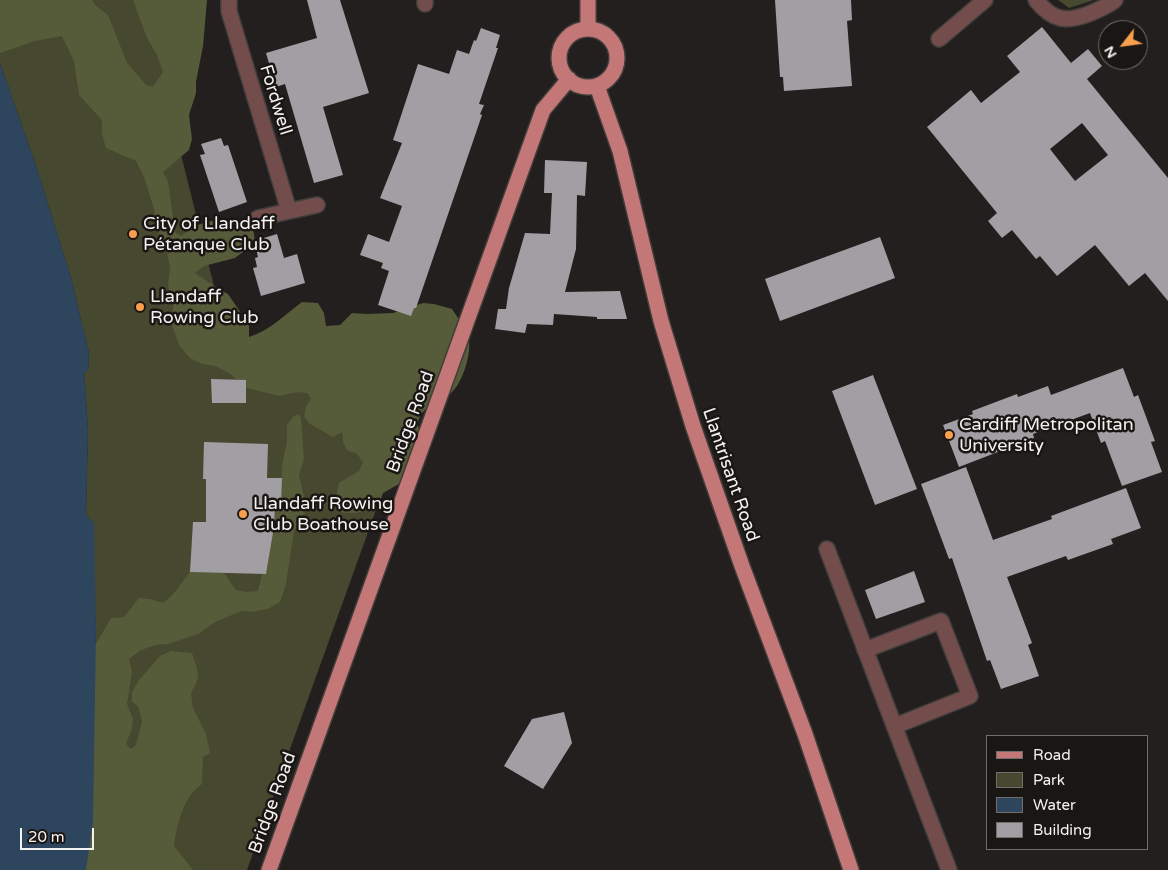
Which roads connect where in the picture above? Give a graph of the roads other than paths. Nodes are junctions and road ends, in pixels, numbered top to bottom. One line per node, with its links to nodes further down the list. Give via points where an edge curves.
1 (229, 0): 11 (street, Fordwell, via 229,12)
2 (588, 0): 6 (main road)
3 (985, 0): 7 (street)
4 (1036, 0): 5 (street, via 1046,12 1063,20 1108,6)
5 (1115, 0)
6 (588, 29): 8 (main road, via 568,37 563,45 560,63); 9 (main road, via 603,33 610,39 617,56 612,74)
7 (939, 39)
8 (569, 79): 9 (main road, via 587,87); 16 (main road, Bridge Road, via 543,110)
9 (596, 86): 17 (main road, Llantrisant Road, via 620,151 661,321 692,426 805,734)
10 (317, 204): 11 (street)
11 (289, 211): 12 (street)
12 (258, 218)
13 (827, 549): 14 (street)
14 (865, 650): 15 (street); 15 (street, via 941,621 945,629 970,696)
15 (894, 726): 18 (street)
16 (269, 870)
17 (851, 870)
18 (949, 870)

